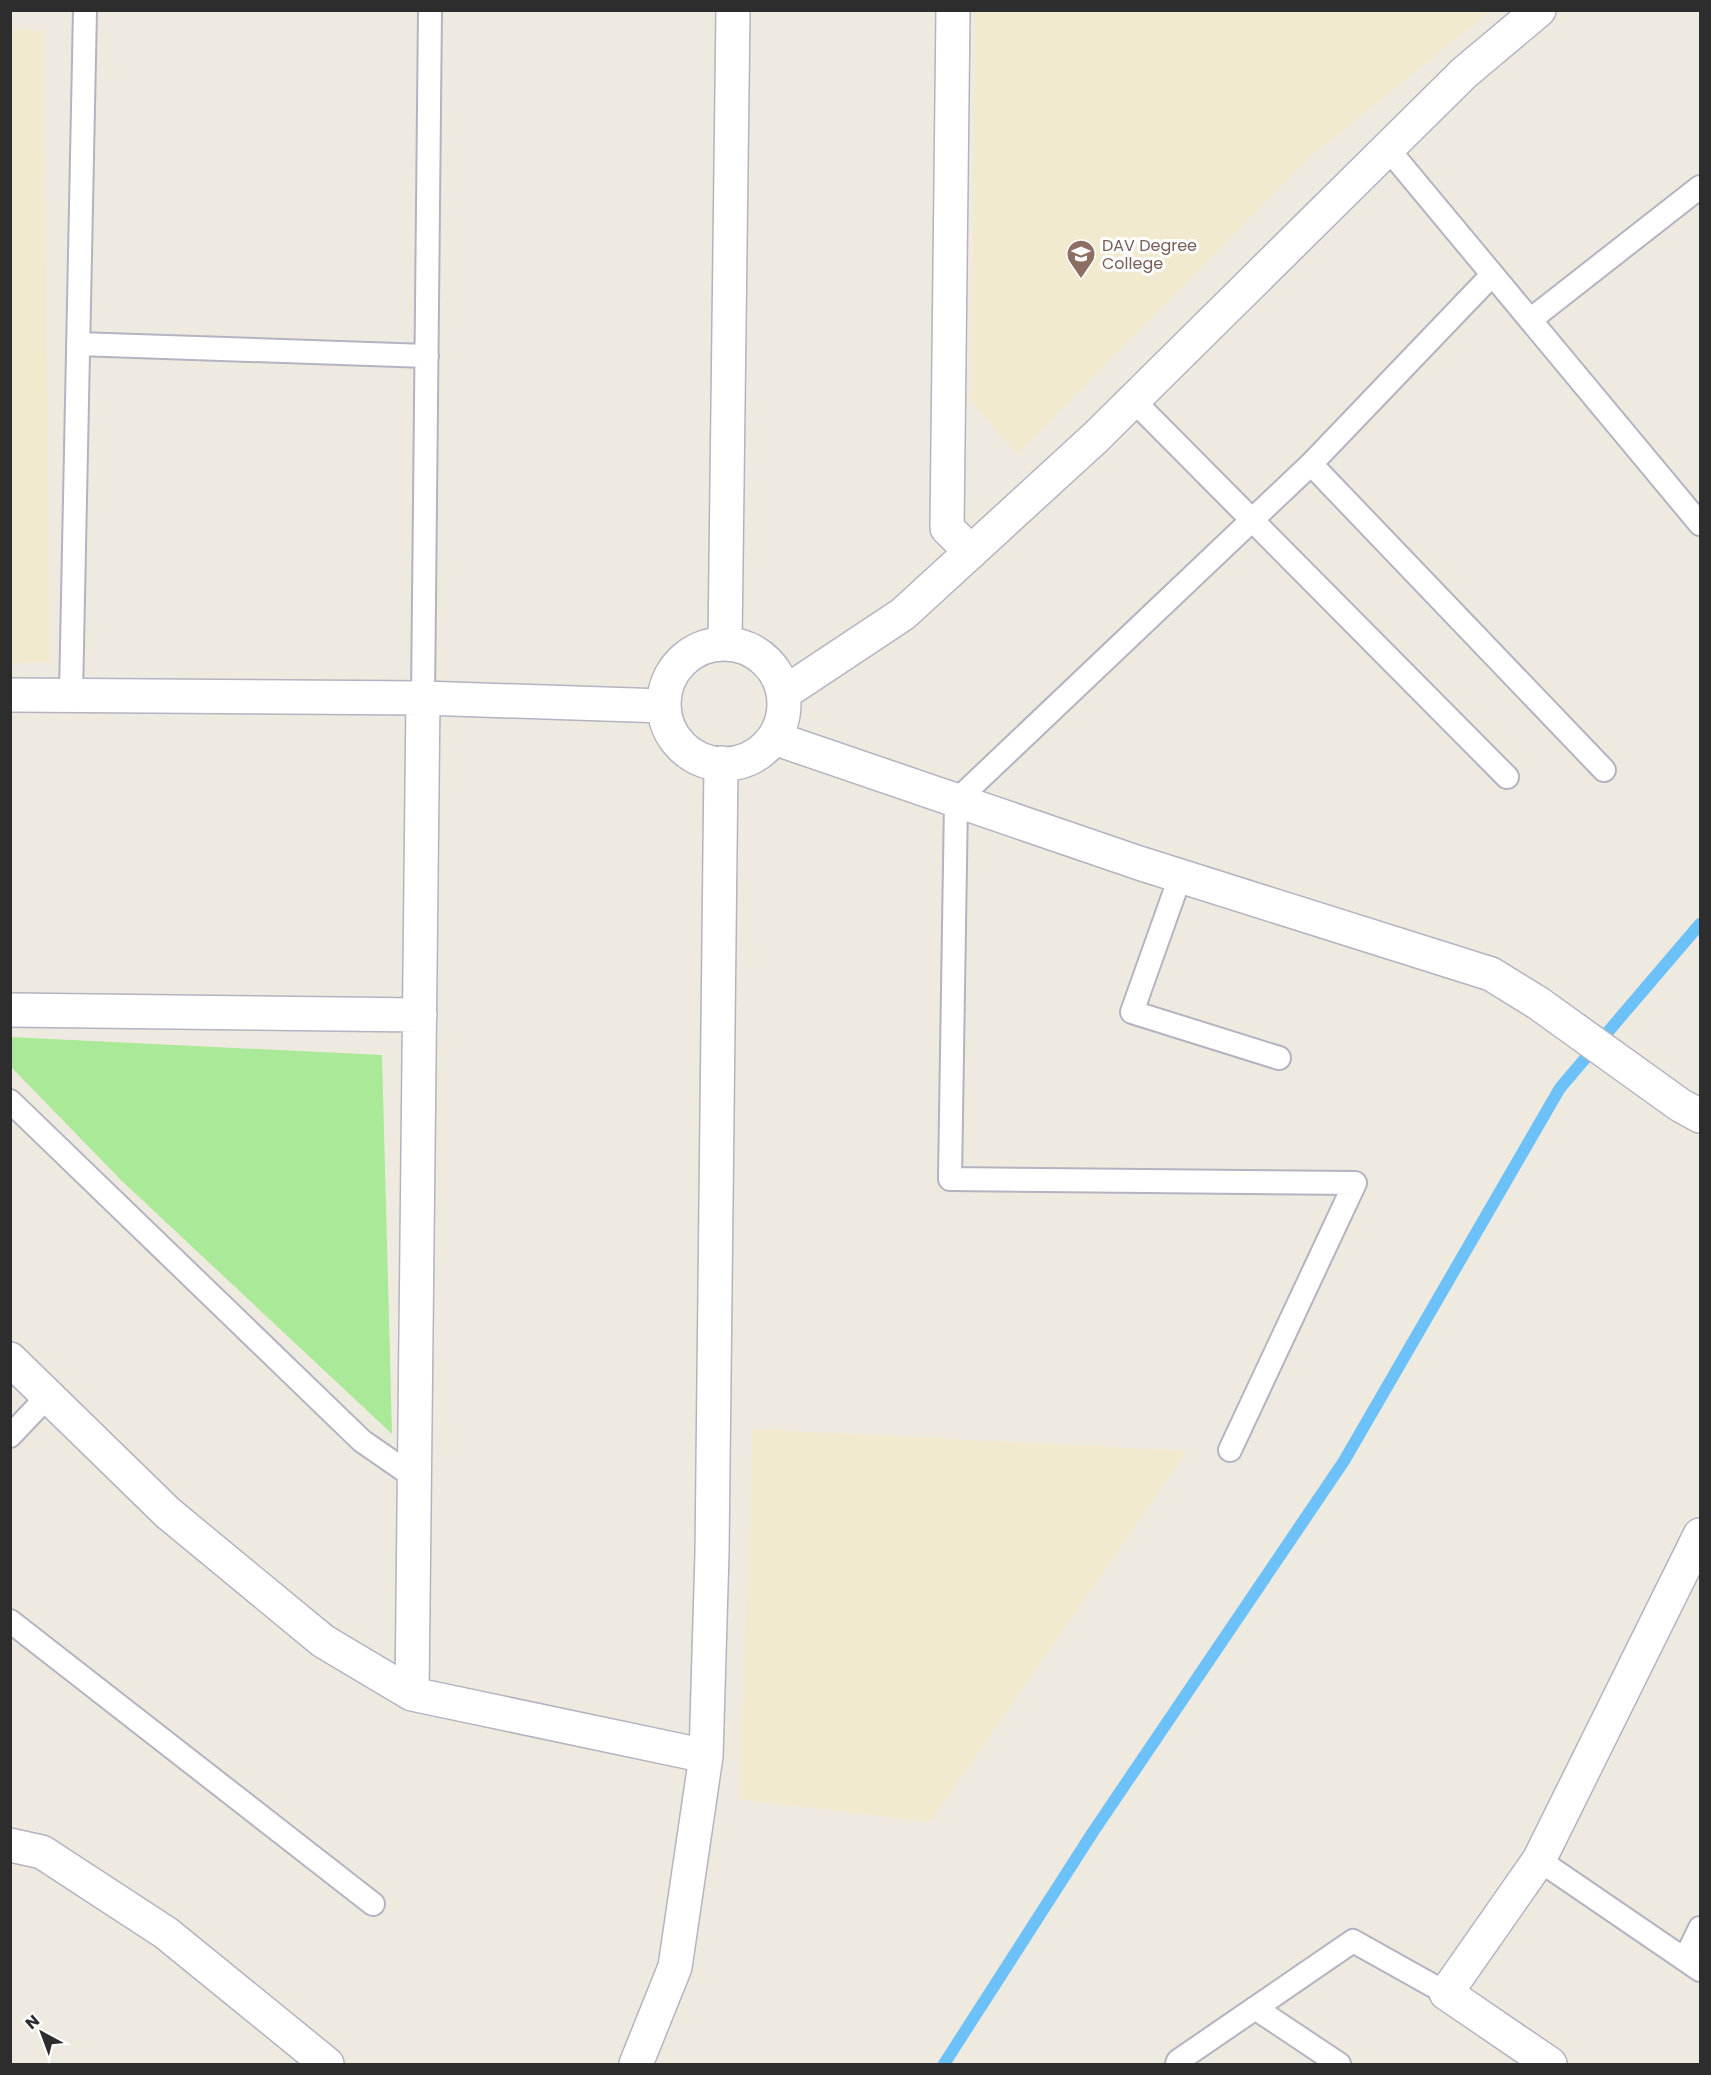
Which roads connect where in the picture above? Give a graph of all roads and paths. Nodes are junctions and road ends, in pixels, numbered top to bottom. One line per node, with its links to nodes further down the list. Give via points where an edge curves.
1 (85, 10): 10 (lane)
2 (430, 10): 11 (lane)
3 (733, 10): 17 (street)
4 (953, 10): 16 (street, via 947,528)
5 (1539, 10): 6 (street, via 1464,73)
6 (1388, 149): 8 (lane); 12 (street)
7 (1701, 187): 9 (lane)
8 (1492, 275): 9 (lane); 13 (lane)
9 (1530, 320): 15 (lane)
10 (78, 344): 11 (lane); 20 (lane)
11 (427, 356): 21 (lane)
12 (1134, 401): 14 (lane); 16 (street)
13 (1311, 464): 14 (lane); 25 (lane)
14 (1252, 520): 26 (lane); 27 (lane)
15 (1701, 524)
16 (971, 552): 18 (street, via 903,614)
17 (725, 643): 18 (street, via 758,653 774,668); 22 (street, via 691,653 673,670 663,696)
18 (784, 693): 23 (street, via 784,717)
19 (10, 695): 20 (street)
20 (71, 695): 21 (street)
21 (423, 698): 22 (street); 30 (street)
22 (664, 706): 24 (street, via 671,735 689,754 709,763)
23 (774, 738): 24 (street, via 759,754 735,764); 27 (street)
24 (721, 763): 42 (street)
25 (1604, 770)
26 (1507, 777)
27 (956, 801): 28 (street); 37 (lane, via 950,1179 1354,1183)
28 (1180, 877): 31 (lane, via 1132,1012); 33 (street, via 1491,974)
29 (10, 1010): 30 (street)
30 (420, 1015): 38 (street)
31 (1279, 1058)
32 (10, 1101): 38 (lane, via 362,1441)
33 (1701, 1116)
34 (10, 1359): 35 (street)
35 (48, 1396): 36 (lane); 41 (street, via 168,1513 323,1641)
36 (10, 1436)
37 (1230, 1450)
38 (414, 1477): 41 (street)
39 (1701, 1535): 44 (street)
40 (10, 1621): 45 (lane)
41 (412, 1694): 42 (street)
42 (706, 1756): 51 (street, via 675,1967)
43 (10, 1845): 50 (street, via 42,1852 166,1933)
44 (1539, 1860): 47 (lane); 48 (street)
45 (373, 1904)
46 (1701, 1928): 47 (lane)
47 (1693, 1965)
48 (1446, 1993): 49 (lane, via 1353,1941); 54 (street)
49 (1255, 2008): 52 (lane); 53 (lane)
50 (327, 2064)
51 (636, 2064)
52 (1177, 2064)
53 (1339, 2064)
54 (1551, 2064)

